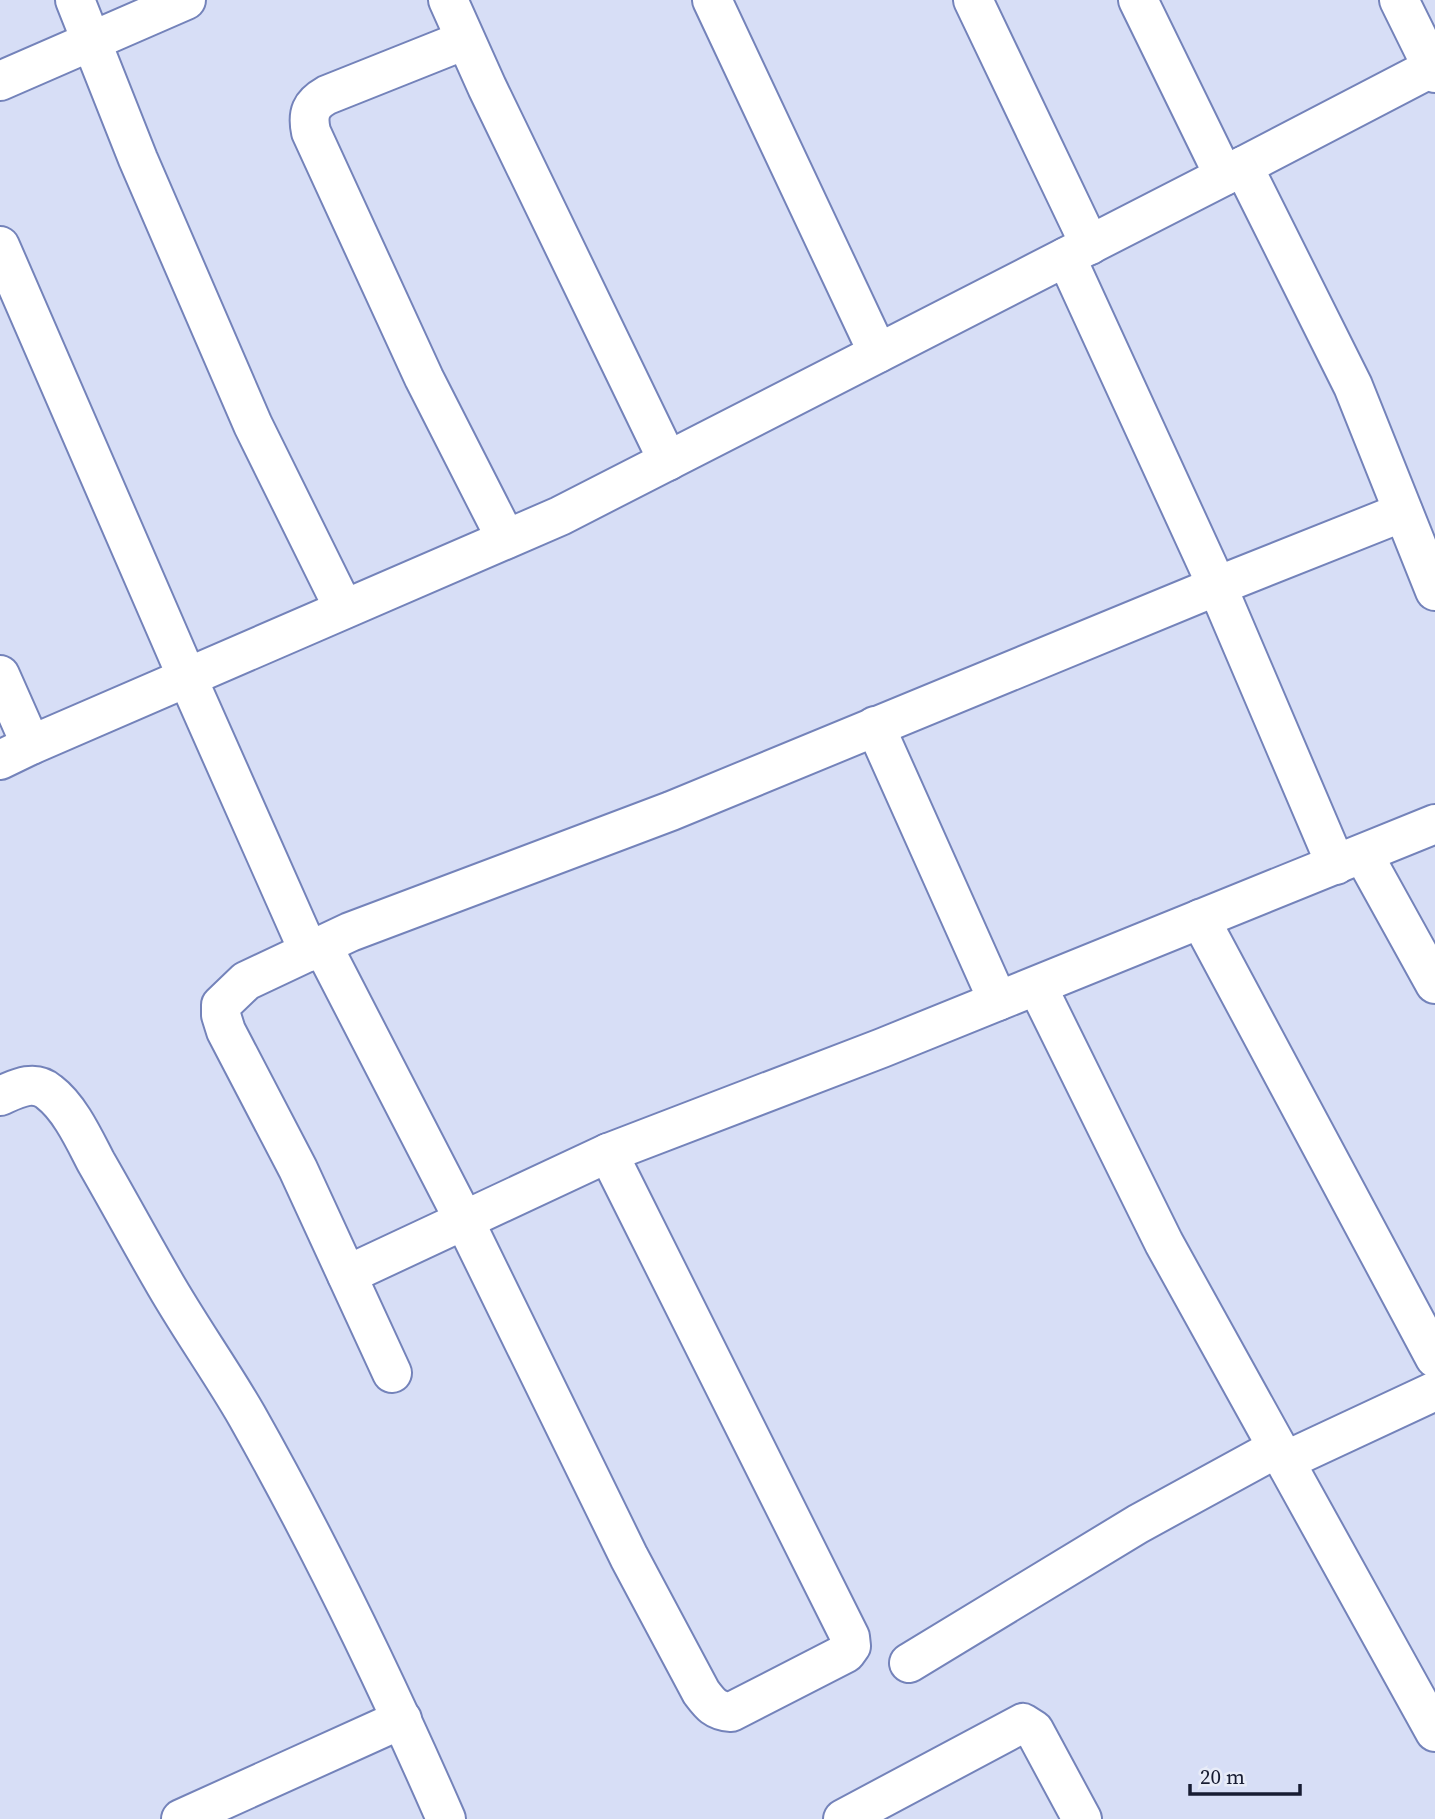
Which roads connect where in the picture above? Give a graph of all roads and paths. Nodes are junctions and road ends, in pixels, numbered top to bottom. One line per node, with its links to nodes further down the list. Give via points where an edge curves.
1 (75, 0): 9 (street)
2 (186, 0): 9 (street)
3 (448, 0): 8 (street)
4 (712, 0): 15 (street)
5 (973, 0): 14 (street)
6 (1138, 0): 12 (street)
7 (1399, 0): 10 (street)
8 (466, 40): 16 (street); 18 (street, via 327,94 310,109 308,118 424,378)
9 (91, 41): 11 (street); 21 (street, via 253,425)
10 (1434, 69): 12 (street)
11 (0, 81)
12 (1234, 171): 14 (street); 17 (street, via 1353,386)
13 (0, 246): 23 (street)
14 (1078, 251): 15 (street); 19 (street)
15 (878, 353): 16 (street)
16 (668, 461): 18 (street)
17 (1404, 512): 19 (street); 20 (street)
18 (506, 538): 21 (street)
19 (1217, 586): 24 (street); 27 (street)
20 (1435, 591)
21 (344, 609): 23 (street)
22 (0, 675): 25 (street)
23 (187, 677): 25 (street); 29 (street)
24 (875, 726): 29 (street, via 671,811); 32 (street)
25 (15, 753)
26 (1435, 824): 27 (street)
27 (1349, 859): 28 (street); 30 (street)
28 (1200, 919): 31 (street); 37 (street)
29 (315, 948): 35 (street); 36 (street, via 246,981 221,1005 221,1015)
30 (1435, 984)
31 (1037, 986): 32 (street); 40 (street, via 1164,1243)
32 (998, 1001): 34 (street)
33 (0, 1096): 42 (street, via 19,1087 47,1089 82,1135 187,1324 245,1413)
34 (608, 1153): 35 (street); 35 (street, via 850,1637 846,1653 769,1695 731,1712 719,1712 701,1692 629,1557)
35 (464, 1220): 36 (street)
36 (347, 1275): 38 (street)
37 (1435, 1358)
38 (391, 1373)
39 (1435, 1391): 40 (street)
40 (1281, 1455): 41 (street, via 1138,1524); 43 (street)
41 (909, 1663)
42 (402, 1719): 44 (street); 45 (street)
43 (1435, 1732)
44 (181, 1819)
45 (446, 1819)
46 (843, 1819): 47 (street, via 1023,1723 1034,1730)
47 (1082, 1819)

